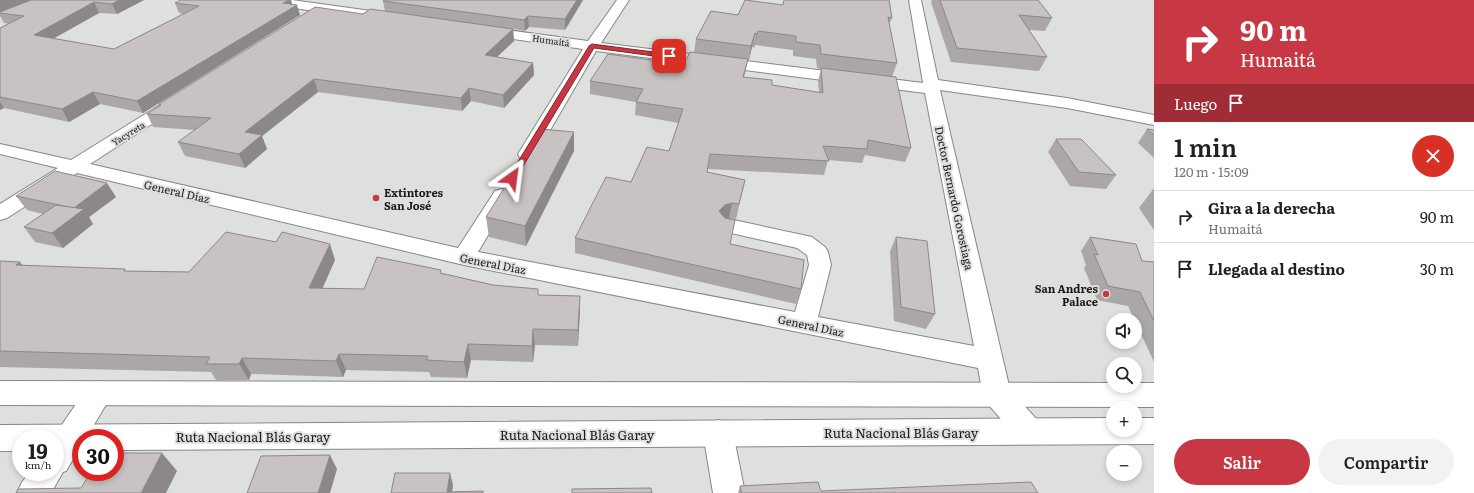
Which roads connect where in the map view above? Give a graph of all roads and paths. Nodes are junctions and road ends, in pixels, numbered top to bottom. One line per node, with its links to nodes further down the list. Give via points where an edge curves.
1 (265, 0): 4 (main road)
2 (623, 0): 8 (main road)
3 (915, 0): 9 (main road, Doctor Bernardo Gorostiaga)
4 (330, 4): 5 (main road); 6 (main road)
5 (410, 20)
6 (303, 21)
7 (473, 29): 8 (main road, Humaitá)
8 (592, 46): 9 (main road, Humaitá); 16 (main road)
9 (932, 90): 11 (main road, Humaitá, via 982,105 1085,114 1093,108); 18 (main road, Doctor Bernardo Gorostiaga)
10 (189, 94): 13 (main road, Yacyreta)
11 (1154, 120)
12 (0, 149): 13 (main road, General Díaz)
13 (74, 166): 14 (main road, Yacyreta); 16 (main road, General Díaz)
14 (0, 213)
15 (729, 226): 17 (main road, via 804,242 817,252 820,265)
16 (464, 257): 17 (main road, General Díaz)
17 (804, 323): 18 (main road, General Díaz)
18 (990, 360): 21 (main road, Doctor Bernardo Gorostiaga)
19 (0, 393): 20 (main road)
20 (99, 393): 21 (main road); 26 (main road)
21 (997, 395): 22 (main road); 24 (main road)
22 (1154, 395)
23 (1154, 431): 24 (main road, Ruta Nacional Blás Garay)
24 (1029, 432): 25 (main road, Ruta Nacional Blás Garay)
25 (718, 433): 26 (main road, Ruta Nacional Blás Garay); 31 (main road)
26 (71, 437): 27 (main road, Ruta Nacional Blás Garay); 28 (main road)
27 (0, 438)
28 (64, 448)
29 (42, 481): 30 (main road)
30 (34, 493)
31 (728, 493)

